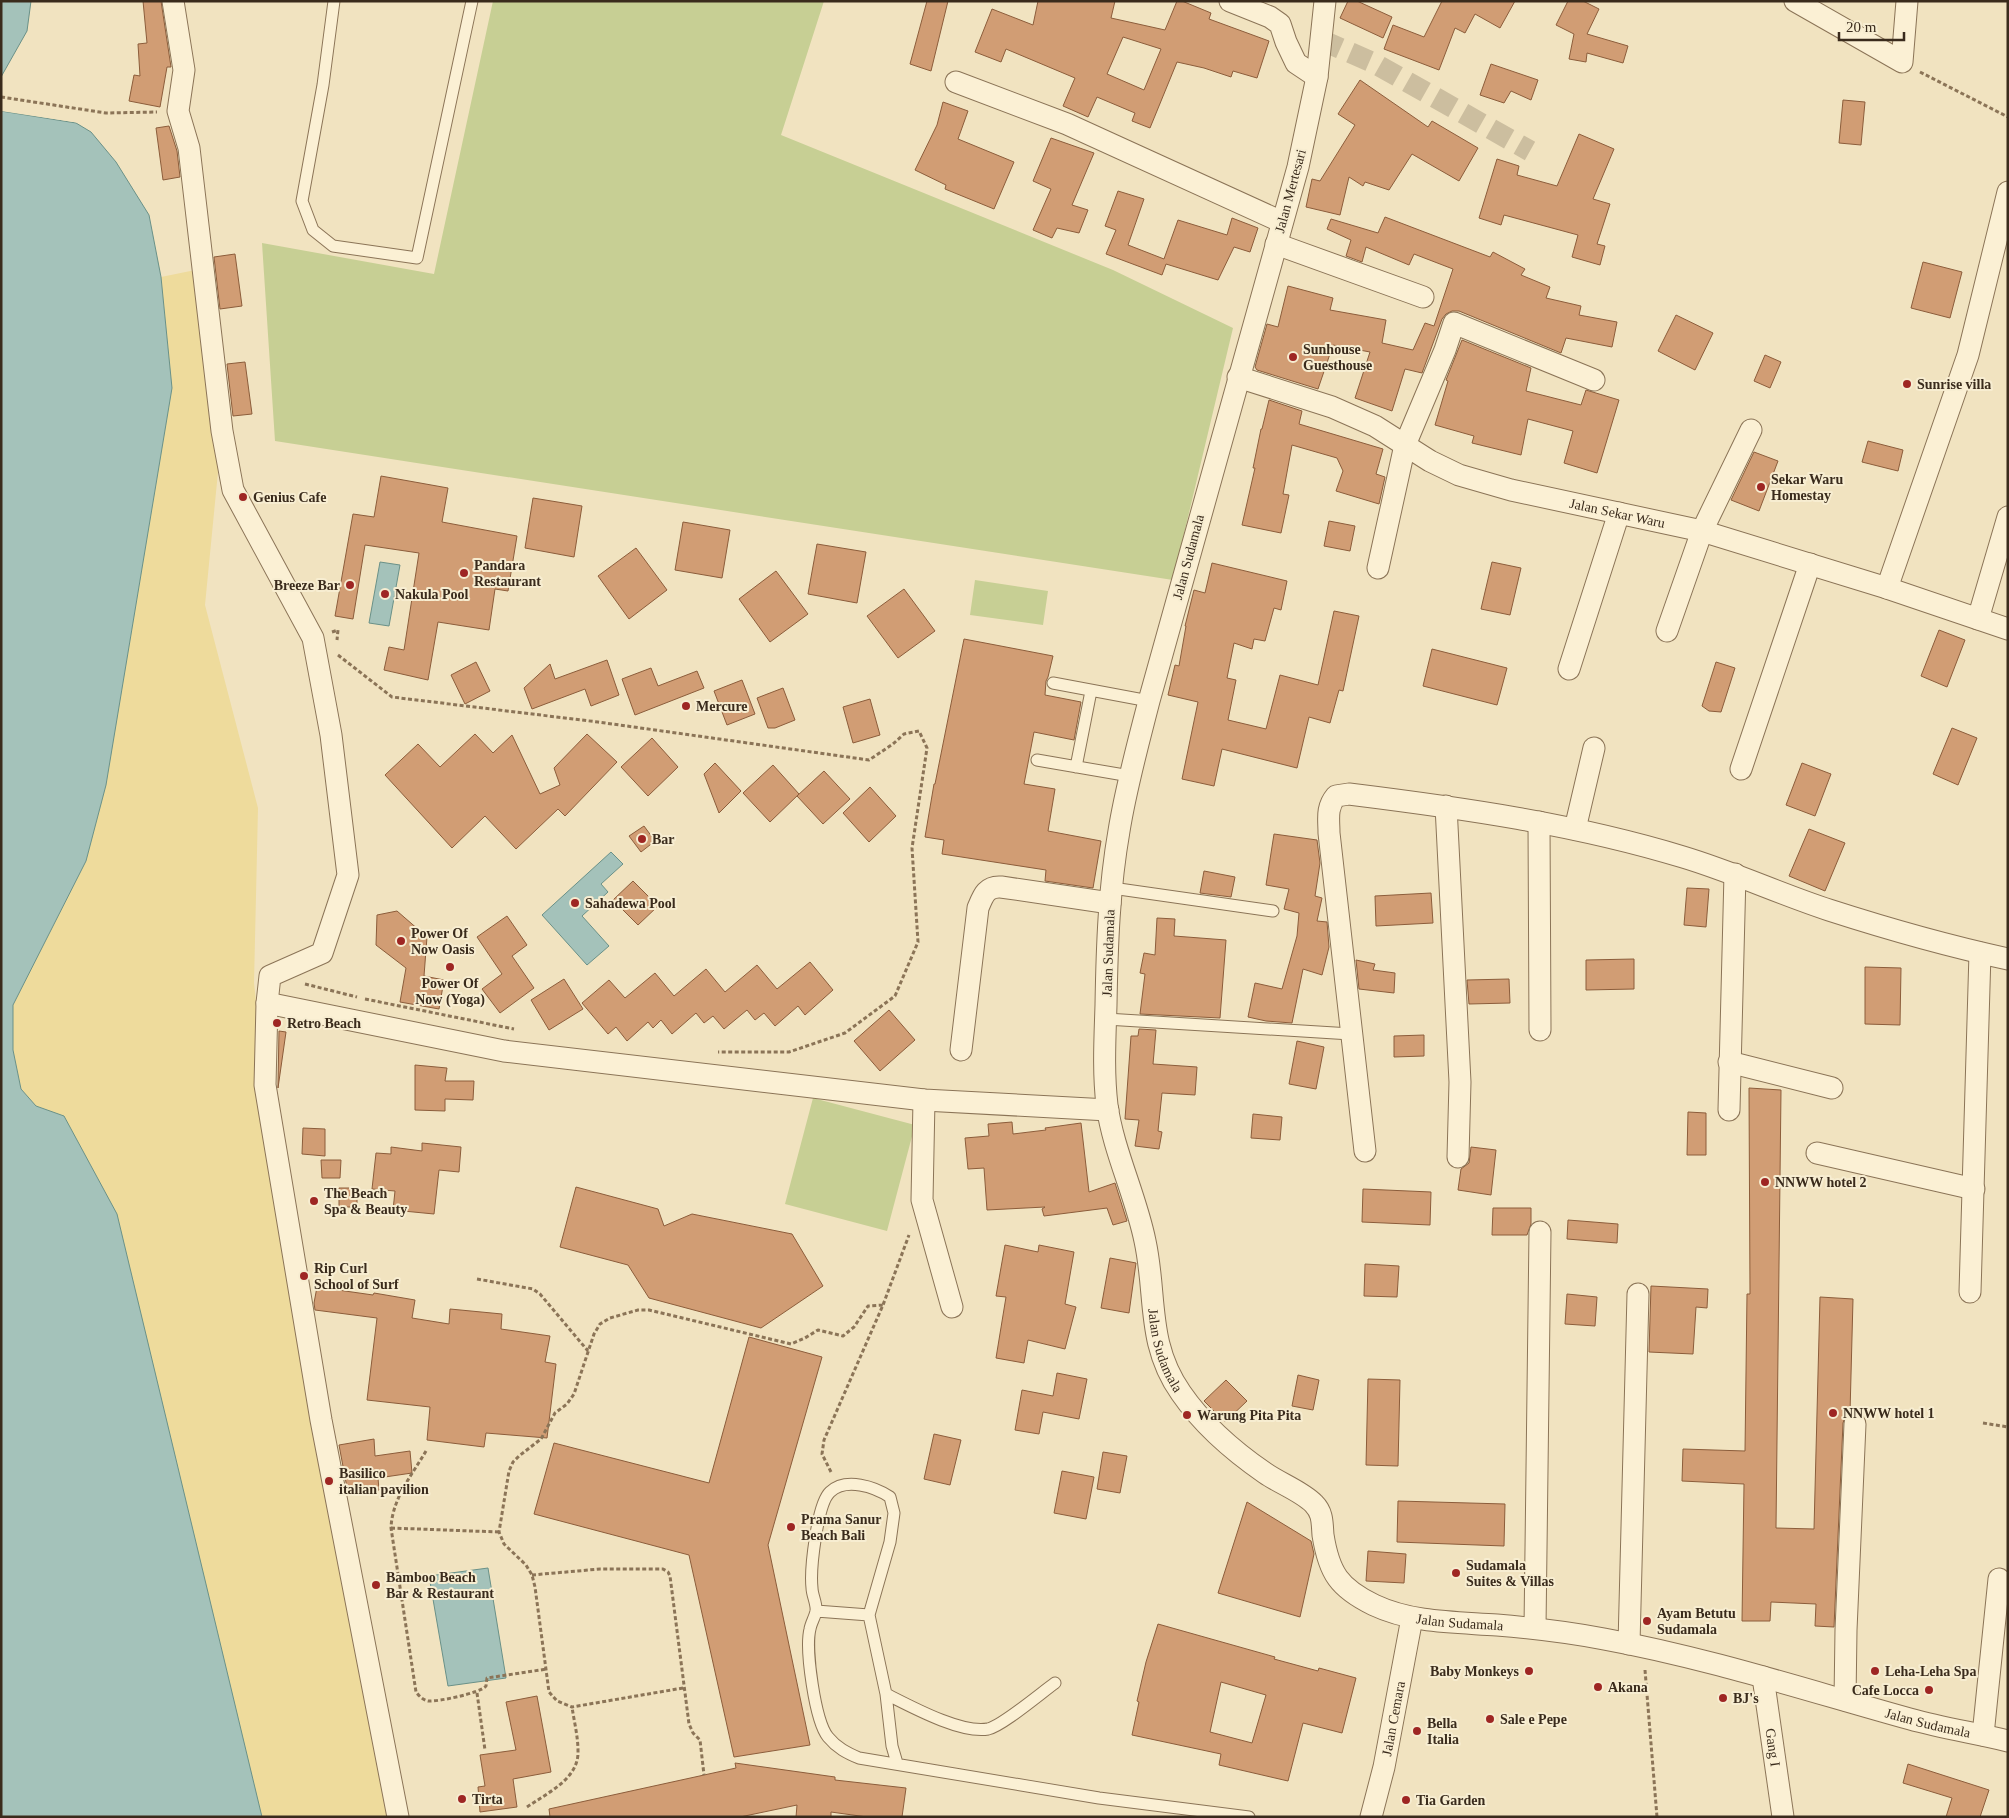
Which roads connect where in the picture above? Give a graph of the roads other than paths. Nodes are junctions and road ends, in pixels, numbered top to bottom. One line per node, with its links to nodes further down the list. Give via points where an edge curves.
1 (173, 1): 44 (street, via 184,70 178,111 189,148 222,431 233,490 313,638 331,735 348,875 322,953 270,976)
2 (334, 1): 3 (lane, via 302,201 313,230 333,246 417,258)
3 (472, 1)
4 (1230, 1): 8 (street, via 1280,24 1296,63)
5 (1325, 1): 8 (street, Jalan Mertesari)
6 (1795, 1): 7 (street, via 1902,62)
7 (1907, 1)
8 (1317, 77): 11 (street, Jalan Mertesari, via 1298,167)
9 (956, 82): 11 (street, via 1067,124)
10 (2008, 192): 23 (street, via 1968,355)
11 (1282, 222): 12 (street, Jalan Mertesari)
12 (1276, 244): 13 (street); 14 (street, Jalan Mertesari)
13 (1423, 297)
14 (1238, 377): 17 (street, Jalan Sekar Waru, via 1332,407 1375,426); 30 (street, Jalan Sudamala)
15 (1594, 380): 17 (street, via 1454,323)
16 (1751, 430): 20 (street)
17 (1405, 445): 18 (street, Jalan Sekar Waru, via 1458,475); 22 (street)
18 (1619, 513): 20 (street, Jalan Sekar Waru); 27 (street)
19 (2008, 517): 24 (street)
20 (1702, 531): 21 (street, Jalan Sekar Waru); 26 (street)
21 (1810, 564): 23 (street, Jalan Sekar Waru); 34 (street)
22 (1378, 568)
23 (1887, 588): 24 (street, Jalan Sekar Waru)
24 (1978, 619): 25 (street, Jalan Sekar Waru)
25 (2008, 630)
26 (1667, 631)
27 (1569, 669)
28 (1052, 684): 29 (lane)
29 (1091, 691): 30 (lane); 33 (lane)
30 (1149, 701): 35 (street, Jalan Sudamala)
31 (1594, 748): 38 (street)
32 (1037, 760): 33 (lane)
33 (1076, 767): 35 (lane)
34 (1741, 769)
35 (1130, 776): 40 (street, Jalan Sudamala)
36 (1446, 806): 37 (street); 47 (street, via 1349,794 1336,796 1330,803 1329,833); 56 (street, via 1460,1082)
37 (1539, 822): 38 (street); 46 (street)
38 (1575, 829): 39 (street)
39 (1735, 874): 42 (street, via 1828,910); 49 (street)
40 (1111, 895): 41 (lane); 45 (street, Jalan Sudamala); 48 (street, via 994,886 984,894 978,908)
41 (1273, 911)
42 (1980, 953): 43 (street); 57 (street)
43 (2008, 959)
44 (267, 1003): 51 (street, via 504,1051); 76 (street, via 264,1085 321,1420)
45 (1106, 1019): 47 (lane); 52 (street, Jalan Sudamala, via 1104,1067)
46 (1540, 1030)
47 (1352, 1034): 54 (street)
48 (961, 1050)
49 (1729, 1062): 50 (street); 53 (street)
50 (1832, 1088)
51 (924, 1100): 52 (street); 61 (street, via 922,1200)
52 (1108, 1110): 66 (street, Jalan Sudamala, via 1144,1236 1154,1323 1162,1357 1179,1390 1221,1439 1262,1471 1316,1506 1322,1518 1332,1570 1339,1580 1355,1594 1376,1605)
53 (1728, 1110)
54 (1365, 1151)
55 (1817, 1153): 57 (street)
56 (1458, 1157)
57 (1974, 1189): 59 (street)
58 (1540, 1232): 67 (street)
59 (1970, 1292)
60 (1638, 1294): 68 (street)
61 (952, 1307)
62 (1856, 1424): 72 (street)
63 (1999, 1579): 73 (street)
64 (816, 1611): 65 (lane); 65 (lane, via 812,1588 815,1538 829,1493 839,1486 858,1485 878,1489 890,1497 894,1513 890,1542); 75 (lane, via 808,1644 815,1699 826,1735 845,1753)
65 (868, 1615): 71 (lane)
66 (1412, 1618): 67 (street, Jalan Sudamala); 78 (street, Jalan Cemara, via 1384,1767)
67 (1535, 1628): 68 (street, Jalan Sudamala)
68 (1636, 1645): 69 (street, Jalan Sudamala)
69 (1763, 1678): 72 (street, Jalan Sudamala); 79 (street, Gang I)
70 (1055, 1683): 71 (lane, via 998,1725 987,1729 967,1728 945,1721)
71 (886, 1694): 75 (lane)
72 (1844, 1700): 73 (street, Jalan Sudamala)
73 (1983, 1735): 74 (street, Jalan Sudamala)
74 (2008, 1741)
75 (897, 1763): 77 (lane, via 1099,1798)
76 (398, 1817)
77 (1249, 1817)
78 (1371, 1817)
79 (1783, 1817)

